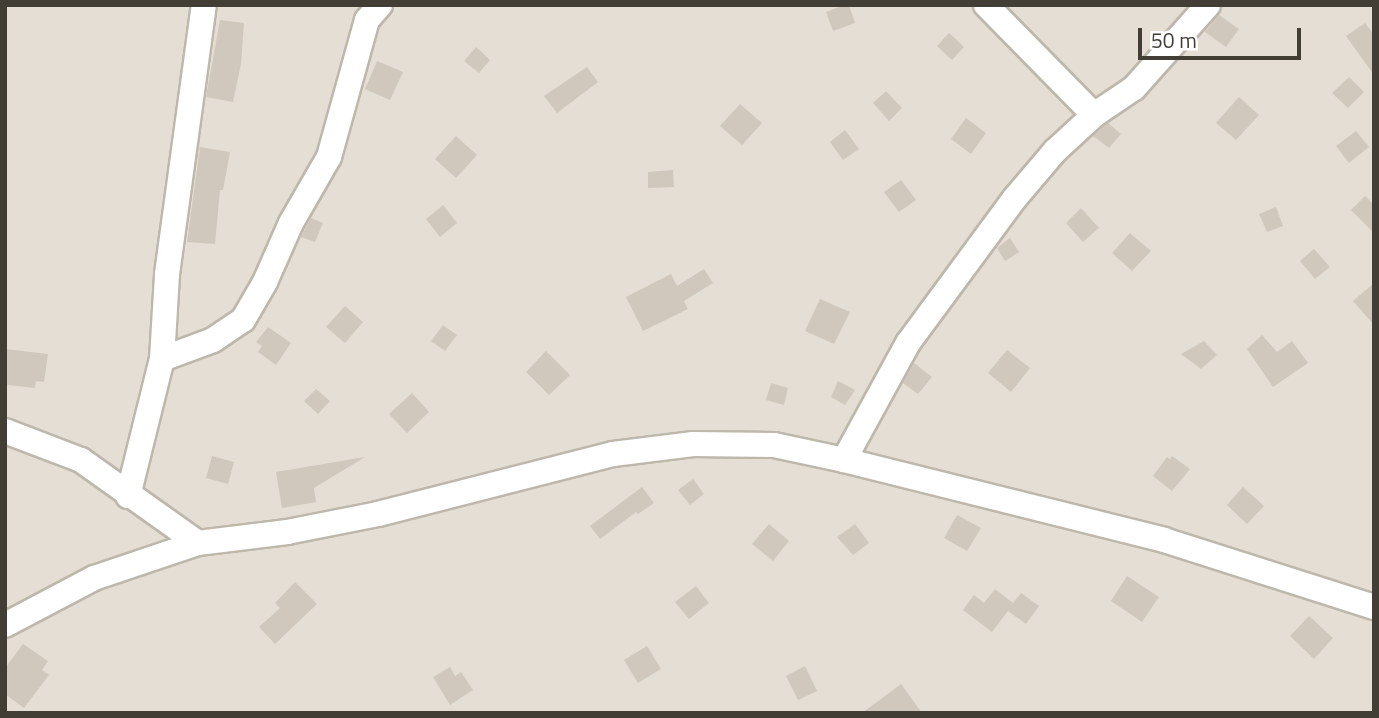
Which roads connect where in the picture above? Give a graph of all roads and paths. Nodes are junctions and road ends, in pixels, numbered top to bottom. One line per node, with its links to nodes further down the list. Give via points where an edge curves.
1 (204, 5): 6 (street, via 167,274)
2 (380, 5): 6 (street, via 367,20 329,157 243,320 213,340)
3 (986, 5): 5 (street)
4 (1208, 5): 5 (street, via 1134,88)
5 (1094, 115): 8 (street, via 1055,151 956,275 908,343)
6 (162, 359): 9 (street)
7 (5, 430): 9 (street, via 81,460)
8 (844, 460): 10 (street, via 775,445 693,444 613,454 365,516); 11 (street, via 1164,540)
9 (128, 496): 10 (street)
10 (198, 543): 12 (street, via 94,578)
11 (1374, 607)
12 (5, 625)

